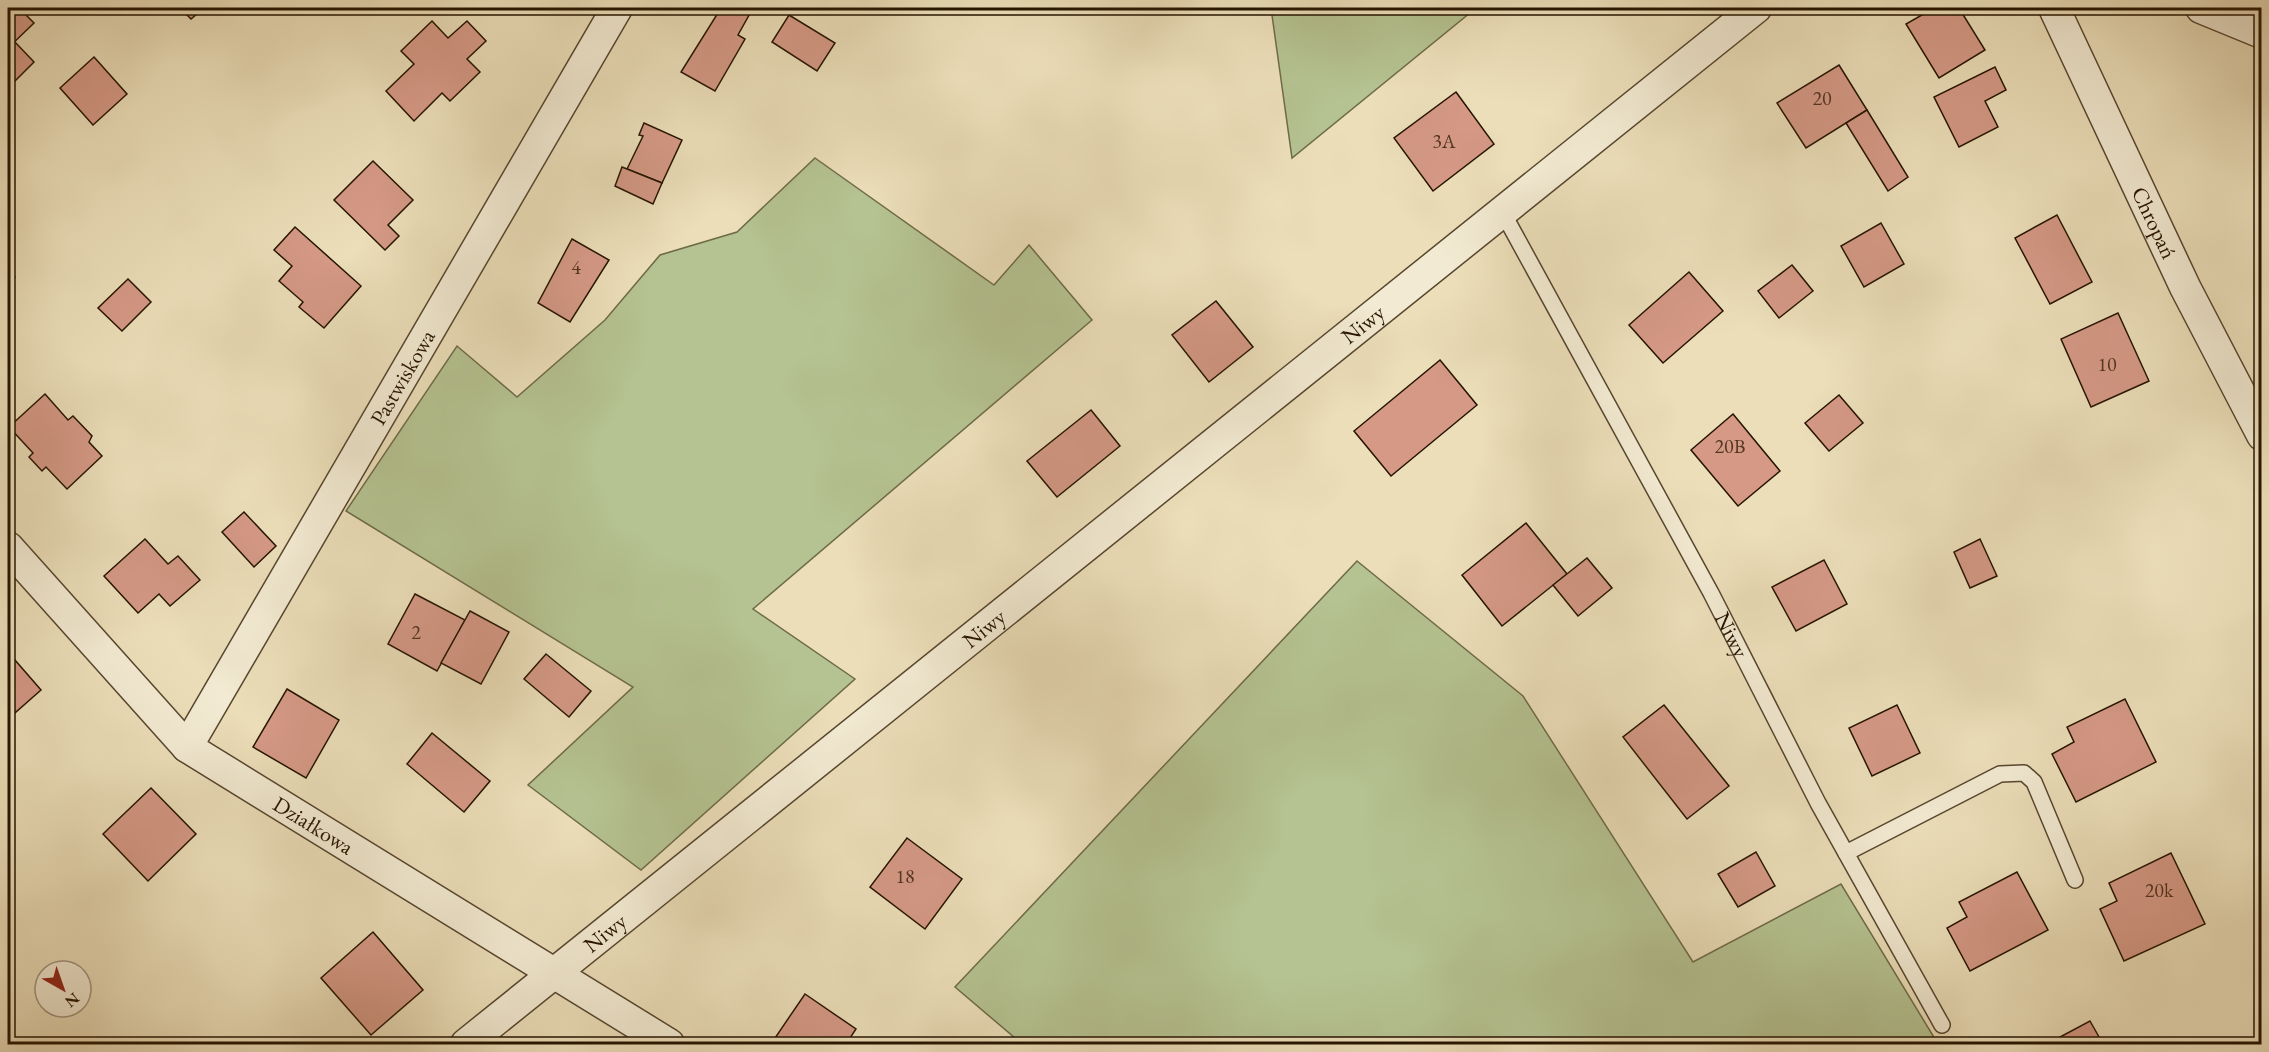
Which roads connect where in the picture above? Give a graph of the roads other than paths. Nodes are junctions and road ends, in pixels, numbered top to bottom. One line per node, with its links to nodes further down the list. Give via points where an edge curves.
1 (617, 8): 9 (street, Pastwiskowa)
2 (1756, 8): 6 (street, Niwy)
3 (2054, 8): 7 (street, Chropań, via 2184,287)
4 (2201, 8): 5 (street)
5 (2262, 33)
6 (1502, 211): 10 (lane, Niwy, via 1711,593); 12 (street, Niwy)
7 (2262, 435)
8 (8, 547): 9 (street, Działkowa)
9 (187, 747): 12 (street, Działkowa)
10 (1846, 853): 11 (lane, via 2000,774 2025,773 2034,782); 13 (lane, Niwy)
11 (2075, 880)
12 (556, 974): 14 (street, Niwy); 15 (street, Działkowa)
13 (1941, 1025)
14 (466, 1044)
15 (669, 1044)

